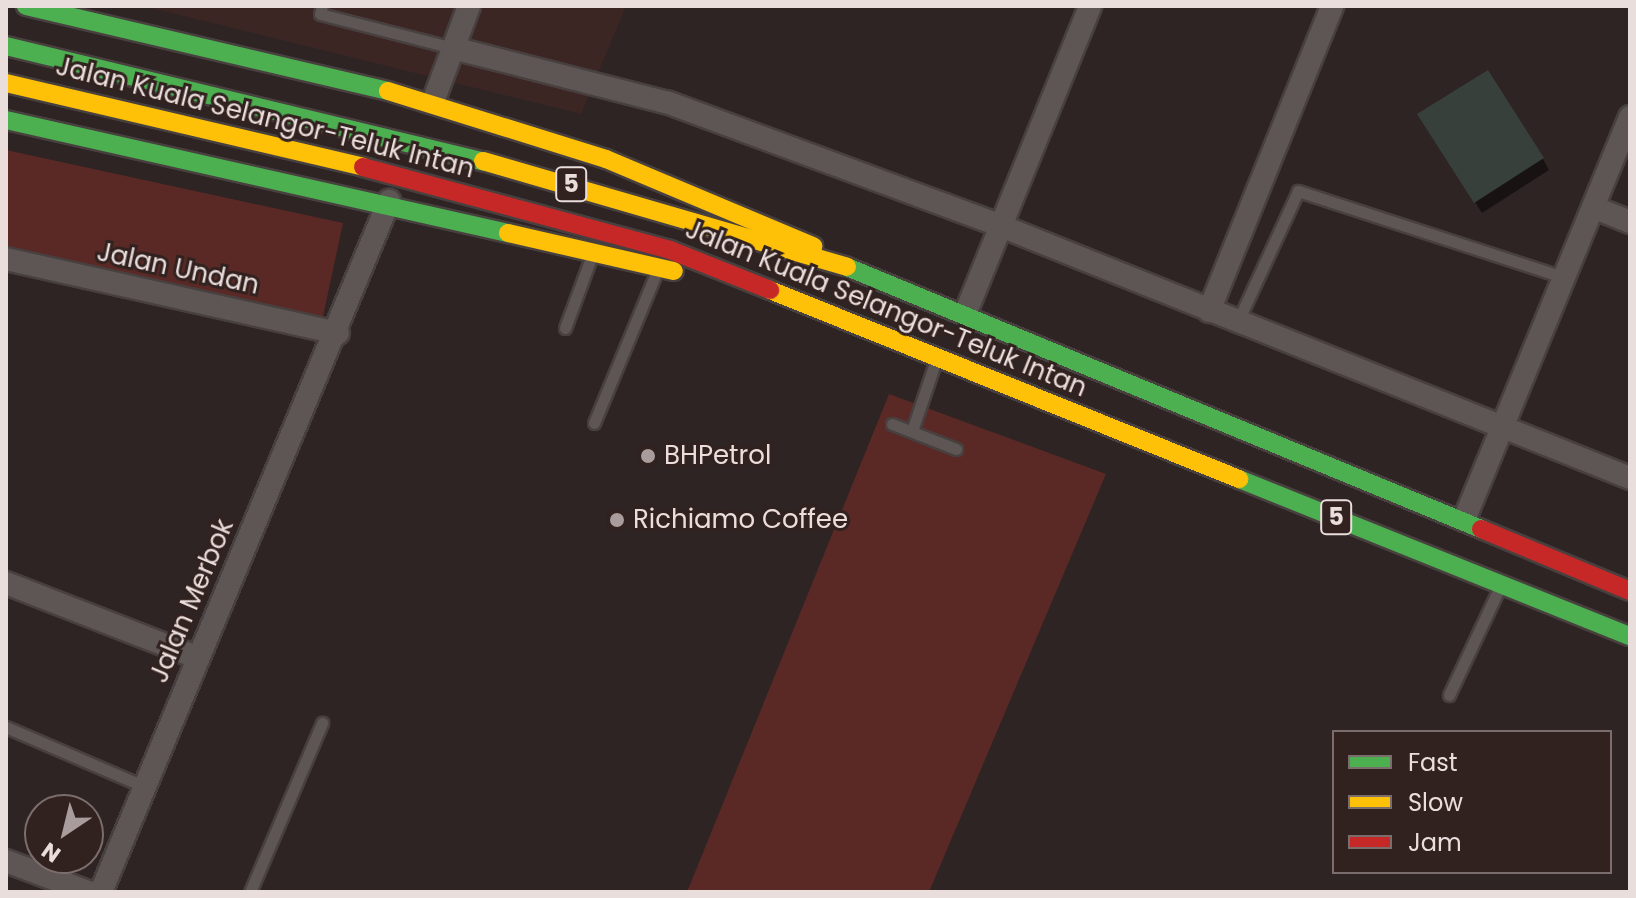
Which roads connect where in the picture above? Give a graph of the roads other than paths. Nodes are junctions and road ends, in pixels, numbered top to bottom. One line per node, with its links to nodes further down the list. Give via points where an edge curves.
1 (26, 6): 9 (main road)
2 (322, 6): 7 (lane, via 320,14)
3 (469, 6): 7 (street)
4 (1090, 6): 15 (street)
5 (1332, 6): 21 (street)
6 (6, 46): 19 (main road, Jalan Kuala Selangor-Teluk Intan / 5, via 521,168)
7 (453, 48): 9 (street); 15 (street, via 669,103)
8 (6, 83): 22 (main road, Jalan Kuala Selangor-Teluk Intan / 5, via 277,144 670,250)
9 (433, 102): 19 (main road, via 771,223)
10 (1630, 117): 13 (street)
11 (6, 120): 12 (main road)
12 (389, 201): 16 (main road); 26 (street, Jalan Merbok)
13 (1593, 207): 14 (street); 20 (street)
14 (1630, 222)
15 (1001, 226): 21 (street); 23 (street)
16 (593, 251): 18 (main road); 25 (lane)
17 (6, 259): 26 (street, Jalan Undan)
18 (658, 267): 22 (main road); 28 (lane)
19 (854, 269): 23 (main road, Jalan Kuala Selangor-Teluk Intan / 5)
20 (1565, 278): 24 (lane, via 1298,191); 30 (street)
21 (1209, 311): 24 (street)
22 (836, 312): 27 (main road, Jalan Kuala Selangor-Teluk Intan / 5)
23 (966, 312): 34 (main road, Jalan Kuala Selangor-Teluk Intan / 5)
24 (1238, 321): 30 (street)
25 (565, 328)
26 (338, 333): 39 (street, Jalan Merbok)
27 (936, 358): 31 (lane); 36 (main road, Jalan Kuala Selangor-Teluk Intan / 5)
28 (594, 423)
29 (892, 424): 31 (lane)
30 (1503, 428): 33 (street); 34 (street)
31 (912, 431): 32 (lane)
32 (956, 449)
33 (1630, 478)
34 (1464, 520): 37 (main road, Jalan Kuala Selangor-Teluk Intan / 5)
35 (6, 583): 39 (street)
36 (1502, 583): 38 (main road, Jalan Kuala Selangor-Teluk Intan / 5); 40 (lane)
37 (1630, 591)
38 (1630, 636)
39 (196, 657): 43 (street, Jalan Merbok)
40 (1449, 695)
41 (322, 723): 47 (lane)
42 (6, 727): 43 (lane)
43 (145, 787): 46 (street, Jalan Merbok)
44 (6, 861): 45 (street)
45 (88, 892)
46 (101, 892)
47 (250, 892)

